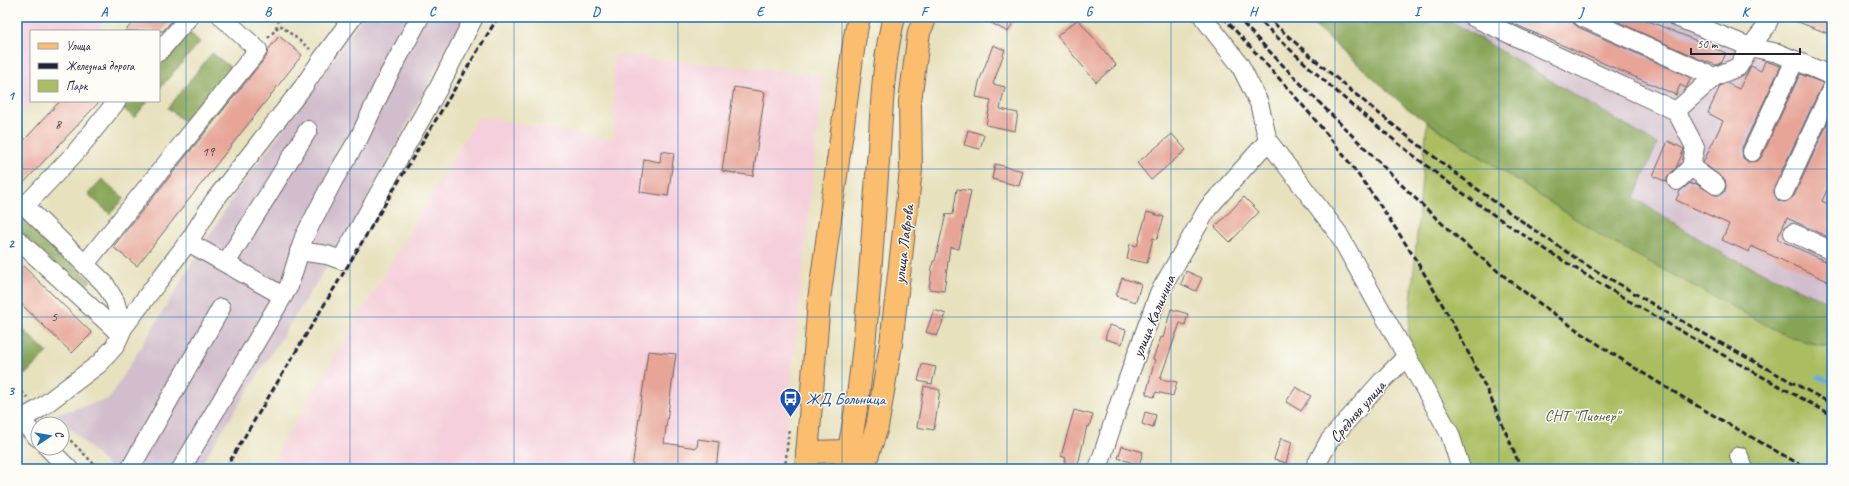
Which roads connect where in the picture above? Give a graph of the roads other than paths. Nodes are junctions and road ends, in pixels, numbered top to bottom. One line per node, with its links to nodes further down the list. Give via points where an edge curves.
1 (189, 17): 15 (street)
2 (222, 17): 36 (street, via 258,50)
3 (353, 17): 32 (street, via 303,87 214,200)
4 (420, 17): 33 (street)
5 (474, 17): 33 (street, via 438,90 341,260 328,255)
6 (859, 17): 45 (main road, via 818,300)
7 (894, 17): 44 (main road, улица Лаврова, via 885,67 868,298 857,401)
8 (926, 17): 49 (main road, улица Лаврова, via 919,32 910,101 911,170 891,344 877,427)
9 (1203, 17): 23 (street, via 1240,65 1259,103)
10 (1473, 17): 21 (street)
11 (1582, 17): 18 (street)
12 (1676, 17): 14 (street)
13 (1770, 17): 14 (street, via 1766,27)
14 (1750, 47): 16 (street, via 1778,53); 18 (street, via 1738,67)
15 (160, 51)
16 (1795, 60): 17 (street); 24 (street)
17 (1832, 76)
18 (1714, 77): 21 (street)
19 (1832, 88): 28 (street)
20 (116, 102): 29 (street, via 76,152)
21 (1676, 111): 25 (street, via 1695,147)
22 (308, 130): 35 (street)
23 (1268, 141): 40 (street, via 1338,233); 50 (street, улица Калинина, via 1208,208 1159,293)
24 (1752, 152)
25 (1691, 167): 26 (street); 27 (street)
26 (1677, 181)
27 (1716, 184)
28 (1784, 192)
29 (21, 203): 36 (street)
30 (1793, 233): 34 (street)
31 (17, 239): 39 (street)
32 (188, 242): 35 (street); 39 (street)
33 (299, 251): 37 (street, via 289,286)
34 (1832, 251)
35 (226, 263): 37 (street)
36 (84, 264): 39 (street, via 105,284 115,301)
37 (283, 296): 48 (street)
38 (220, 308): 47 (street)
39 (121, 331): 41 (street, via 115,346 100,363 39,409)
40 (1406, 357): 51 (street, Средняя улица, via 1329,441); 52 (street, via 1450,434)
41 (19, 418): 42 (street)
42 (30, 430)
43 (56, 456): 46 (street)
44 (847, 460): 45 (main road)
45 (806, 461)
46 (69, 469)
47 (130, 469)
48 (181, 469)
49 (863, 469)
50 (1098, 469)
51 (1314, 469)
52 (1460, 469)

